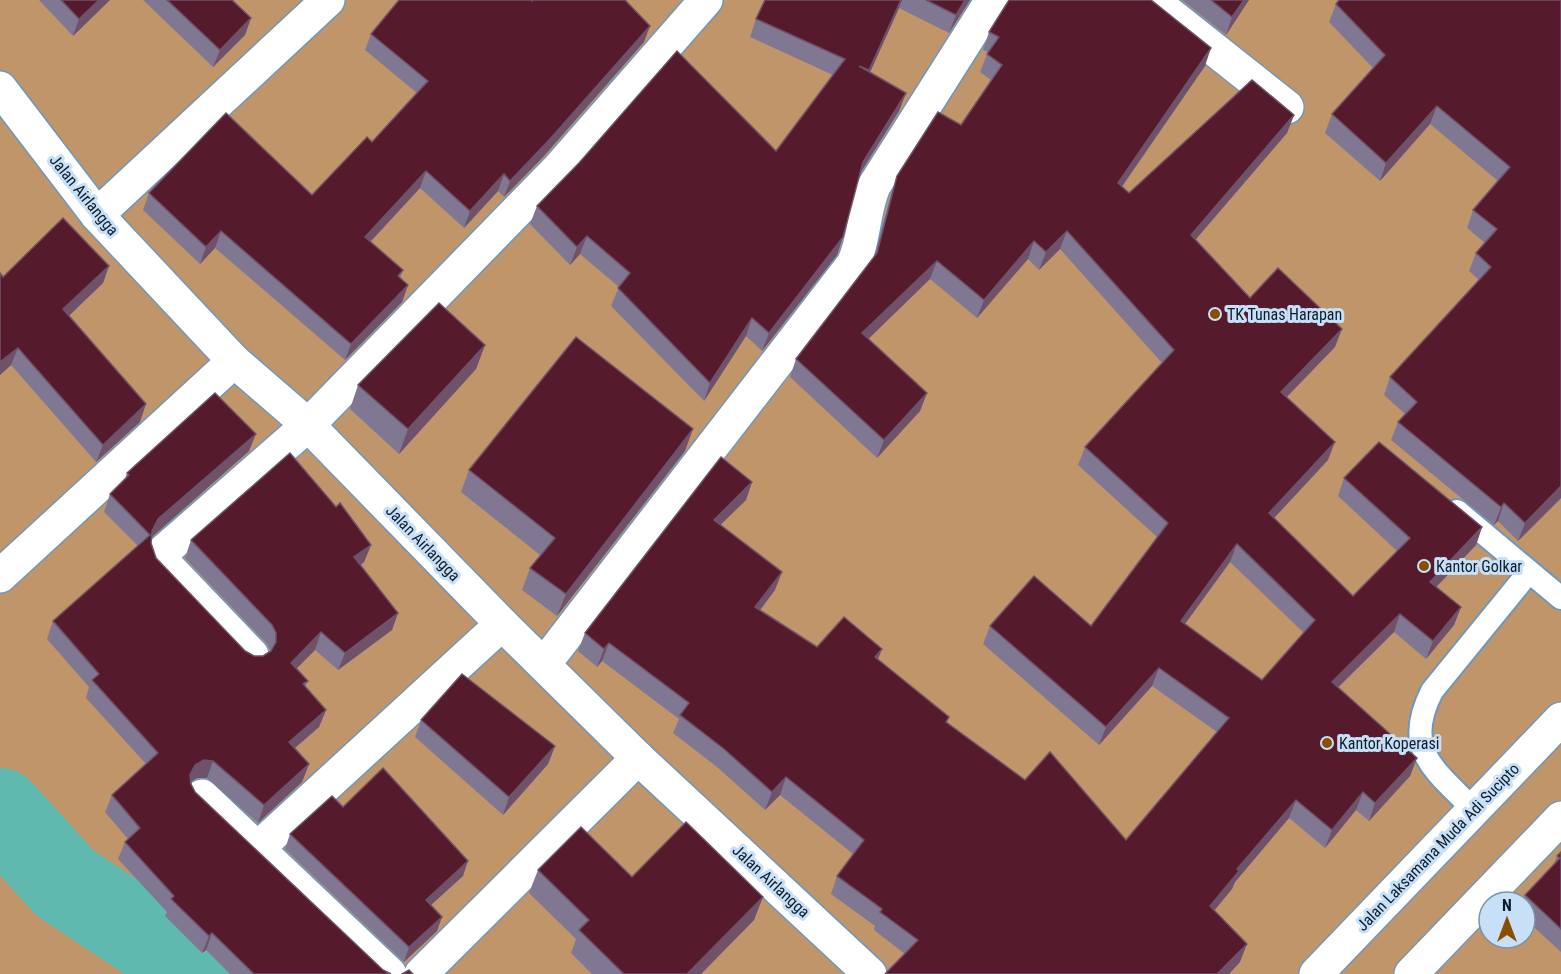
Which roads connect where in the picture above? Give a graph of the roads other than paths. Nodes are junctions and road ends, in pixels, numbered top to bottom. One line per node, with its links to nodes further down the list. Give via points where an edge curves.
1 (328, 0): 7 (street)
2 (706, 0): 9 (street, via 558,169)
3 (992, 0): 16 (street, via 874,186 866,204 862,244 853,264)
4 (1152, 0): 6 (street)
5 (0, 88): 7 (street, Jalan Airlangga)
6 (1287, 108)
7 (97, 215): 8 (street, Jalan Airlangga)
8 (234, 362): 9 (street, Jalan Airlangga); 12 (street)
9 (308, 425): 14 (street, Jalan Airlangga); 15 (street, via 162,555 163,562)
10 (1438, 496): 11 (lane)
11 (1529, 572): 13 (lane); 20 (lane, via 1432,691 1420,714 1418,734 1422,752)
12 (0, 576)
13 (1561, 598)
14 (502, 624): 16 (street, Jalan Airlangga); 22 (street)
15 (252, 655)
16 (545, 663): 18 (street, Jalan Airlangga)
17 (1561, 719): 20 (street, Jalan Laksamana Muda Adi Sucipto)
18 (638, 758): 24 (street); 25 (street, Jalan Airlangga)
19 (202, 796): 22 (street)
20 (1474, 810): 26 (street, Jalan Laksamana Muda Adi Sucipto)
21 (1561, 818): 27 (street)
22 (258, 848): 23 (street)
23 (390, 974)
24 (421, 974)
25 (870, 974)
26 (1316, 974)
27 (1411, 974)

